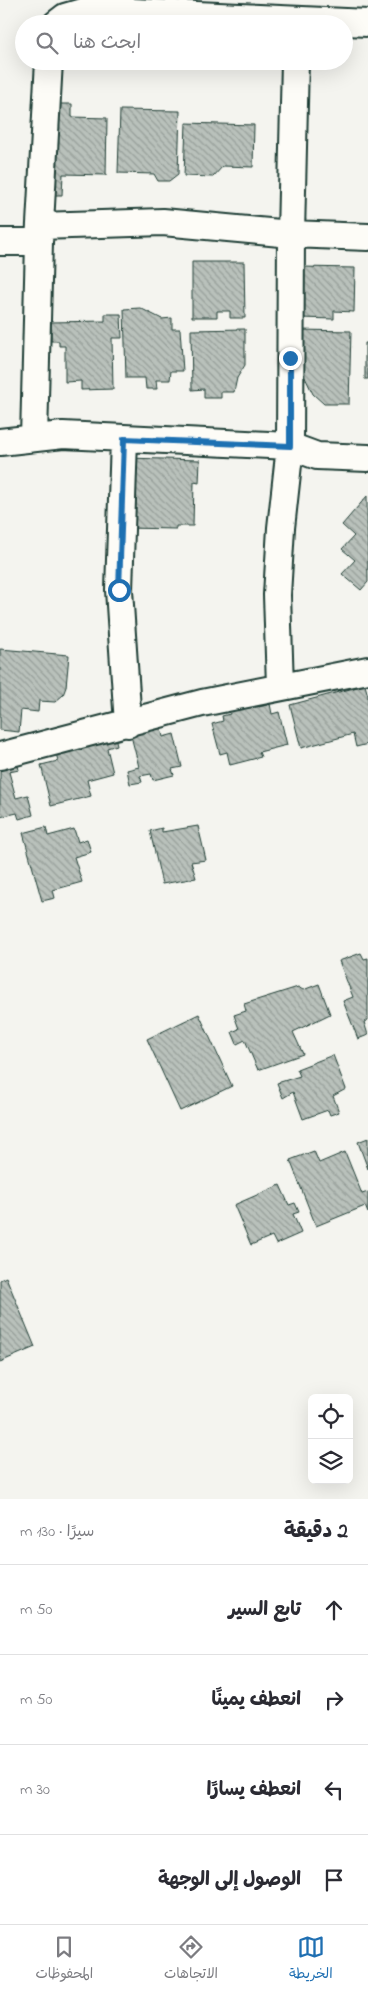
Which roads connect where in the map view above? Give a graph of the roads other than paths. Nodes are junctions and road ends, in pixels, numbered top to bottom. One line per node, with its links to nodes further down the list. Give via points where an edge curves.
1 (72, 15): 2 (street, via 89,10)
2 (169, 15)
3 (353, 23): 4 (street)
4 (368, 23)
5 (49, 70): 7 (street)
6 (295, 70): 8 (street)
7 (40, 234): 8 (street, via 163,222); 10 (street); 11 (street)
8 (291, 234): 9 (street); 14 (street)
9 (368, 238)
10 (0, 242)
11 (34, 438): 12 (street, via 62,435); 13 (street)
12 (124, 439): 14 (street); 18 (street, via 119,590)
13 (0, 442)
14 (290, 446): 15 (street, via 317,456); 17 (street, via 277,595)
15 (368, 458)
16 (368, 670): 17 (street)
17 (280, 686): 18 (street)
18 (128, 724): 19 (street)
19 (0, 756)

